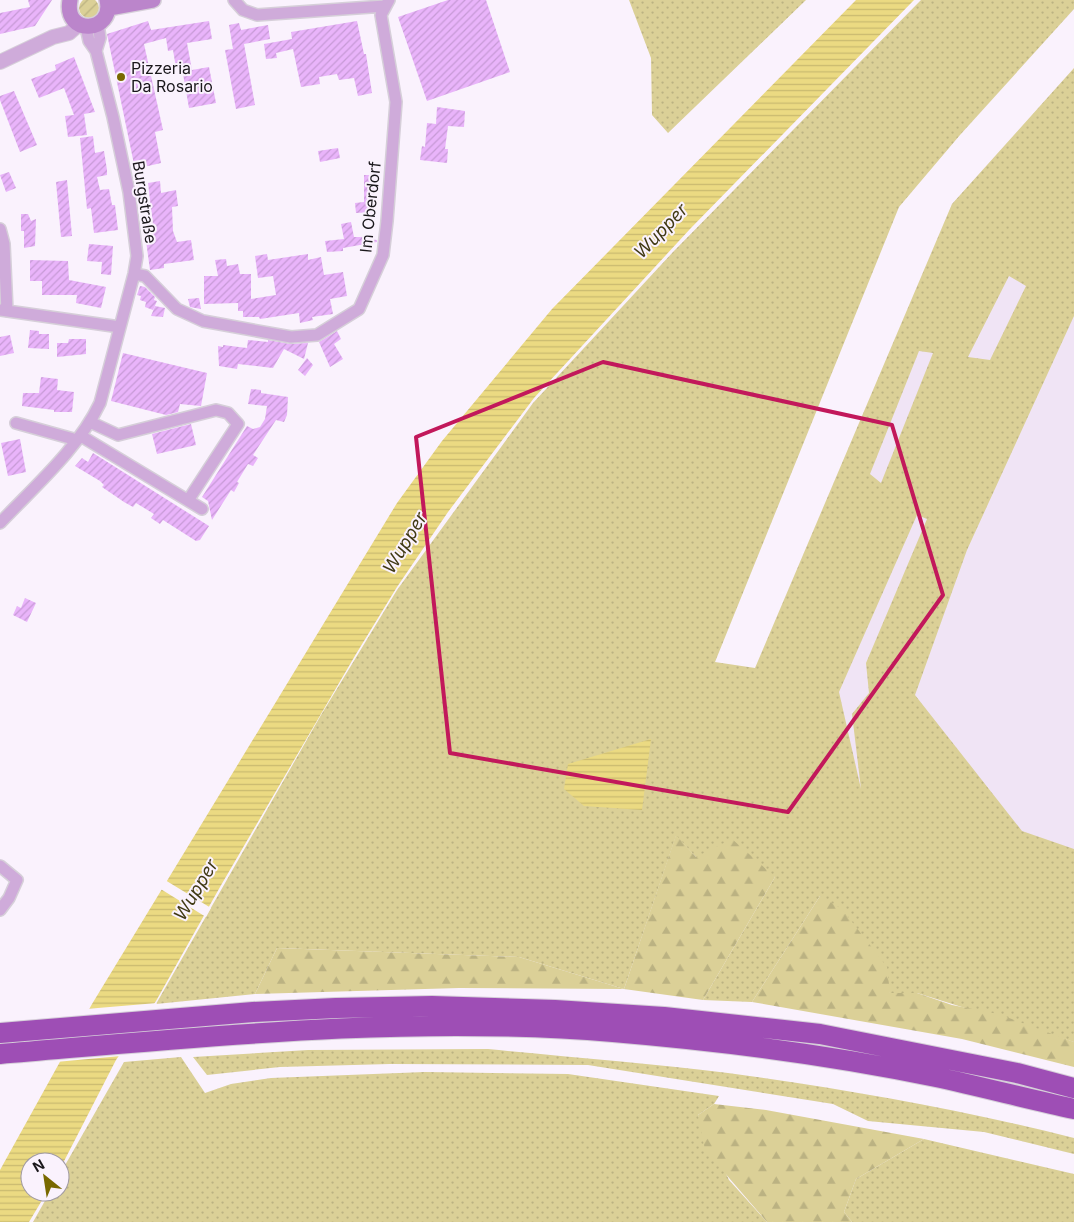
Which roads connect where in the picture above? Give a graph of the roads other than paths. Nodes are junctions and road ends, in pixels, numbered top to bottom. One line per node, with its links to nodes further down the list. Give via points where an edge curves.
1 (70, 0): 6 (main road)
2 (153, 0): 5 (main road)
3 (234, 0): 4 (street, via 244,10 257,15)
4 (387, 3): 9 (street, Im Oberdorf, via 381,15 396,102 387,221 383,255 359,310 317,335 291,337 203,321 177,309 145,276)
5 (108, 4): 6 (main road, via 105,18)
6 (83, 23): 7 (street); 9 (street, Burgstraße, via 96,51 129,192 136,234)
7 (0, 62)
8 (0, 228): 10 (street, via 4,244)
9 (134, 274): 11 (street, Burgstraße)
10 (3, 311): 11 (street)
11 (120, 327): 12 (street, Burgstraße, via 100,403)
12 (90, 422): 14 (street, Burgstraße); 15 (street, via 118,436 216,410 228,413 238,424)
13 (16, 423): 14 (street)
14 (79, 438): 15 (street); 17 (street, Burgstraße)
15 (189, 499): 16 (street)
16 (202, 509)
17 (0, 523)
18 (0, 866): 19 (street, via 18,880)
19 (0, 910)
20 (0, 1033): 22 (highway, via 253,1012 432,1006 555,1010 664,1017 820,1034)
21 (0, 1054): 23 (highway, via 331,1028 441,1026 611,1032 718,1043 856,1063 936,1077)
22 (1074, 1088)
23 (1074, 1109)

